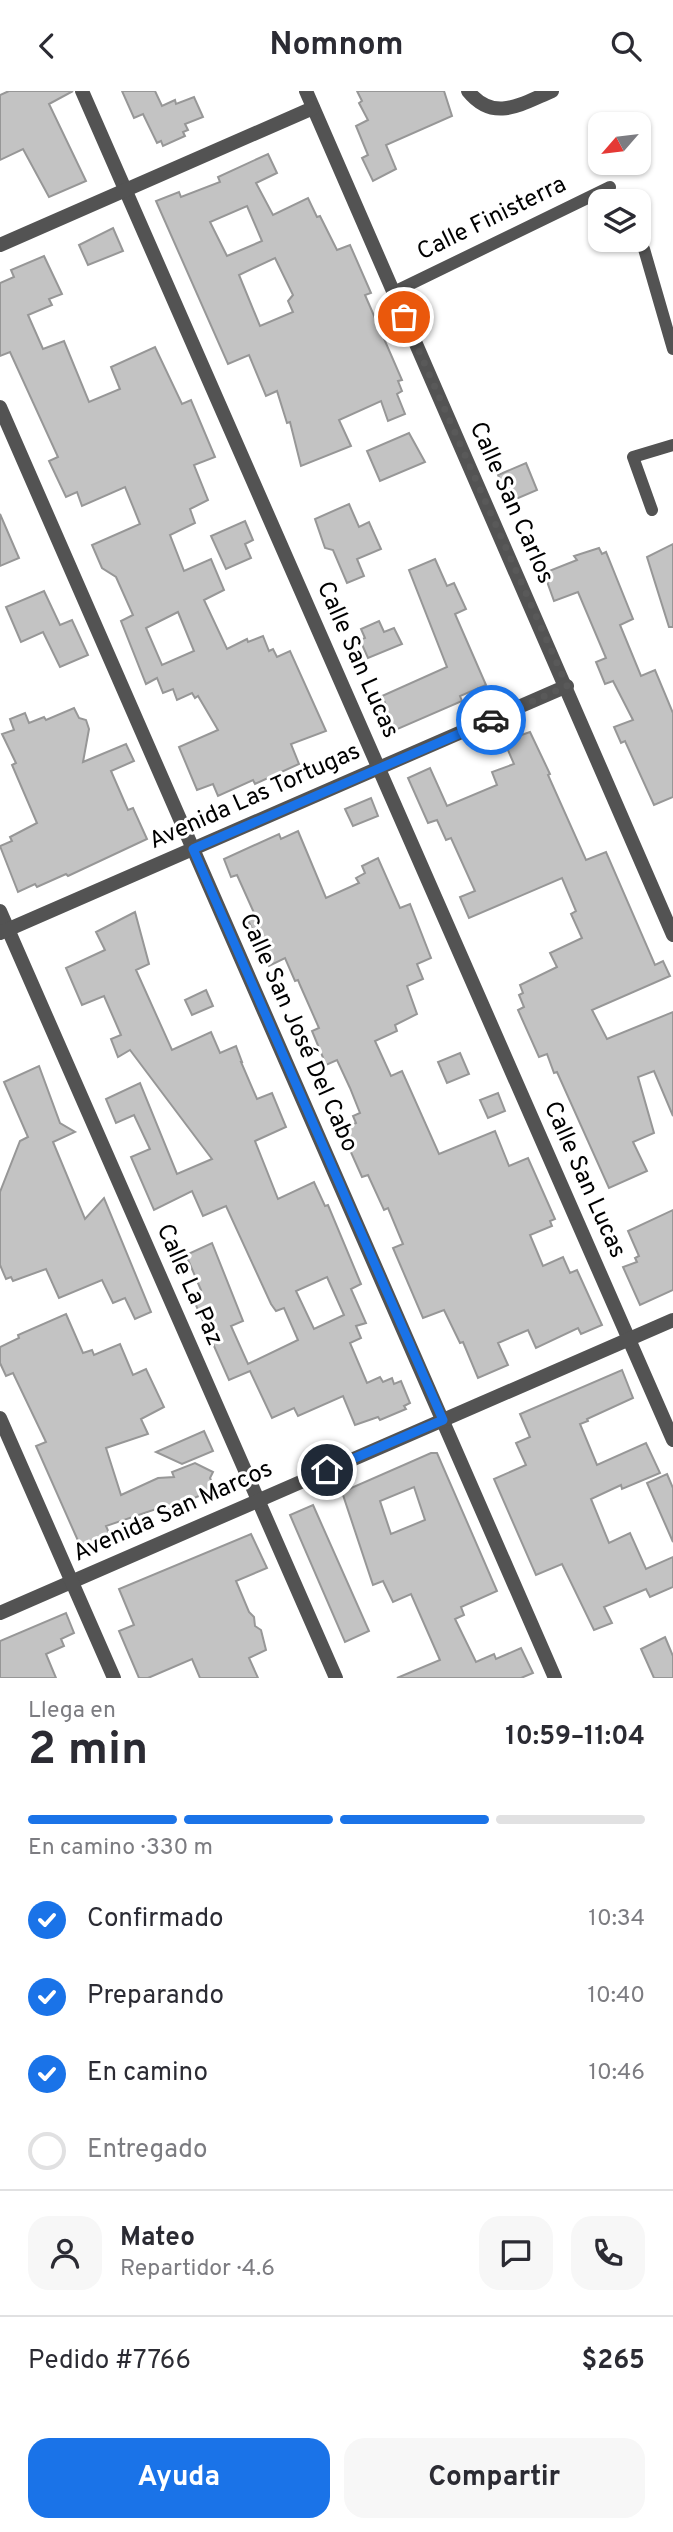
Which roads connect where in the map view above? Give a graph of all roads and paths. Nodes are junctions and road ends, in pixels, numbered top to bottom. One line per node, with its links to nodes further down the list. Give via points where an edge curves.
1 (82, 91): 7 (street, Calle San Lucas)
2 (306, 91): 5 (street, Calle San Carlos)
3 (468, 91): 4 (street, via 483,105 506,110)
4 (552, 91)
5 (313, 108): 7 (street); 10 (street, Calle San Carlos)
6 (610, 187): 10 (lane, Calle Finisterra)
7 (127, 189): 8 (street); 16 (street, Calle San Lucas)
8 (0, 245)
9 (644, 252): 11 (lane)
10 (394, 292): 15 (street, Calle San Carlos)
11 (673, 349)
12 (0, 407): 17 (street, Calle San José Del Cabo)
13 (673, 445): 14 (lane, via 633,457)
14 (652, 510)
15 (567, 686): 16 (street, Avenida Las Tortugas); 20 (street, Calle San Carlos)
16 (380, 768): 17 (street, Avenida Las Tortugas); 22 (street, Calle San Lucas)
17 (193, 849): 19 (street, Avenida Las Tortugas); 24 (street, Calle San José Del Cabo)
18 (0, 911): 19 (street, Calle La Paz)
19 (4, 932): 26 (street, Calle La Paz)
20 (673, 935)
21 (673, 1320): 22 (street, Avenida San Marcos)
22 (629, 1339): 24 (street, Avenida San Marcos); 25 (street, Calle San Lucas)
23 (0, 1418): 27 (street)
24 (443, 1420): 26 (street, Avenida San Marcos); 31 (street, Calle San José Del Cabo)
25 (673, 1440)
26 (258, 1501): 27 (street, Avenida San Marcos); 30 (street, Calle La Paz)
27 (72, 1581): 28 (street, Avenida San Marcos); 29 (street)
28 (0, 1613)
29 (114, 1678)
30 (336, 1678)
31 (555, 1678)

